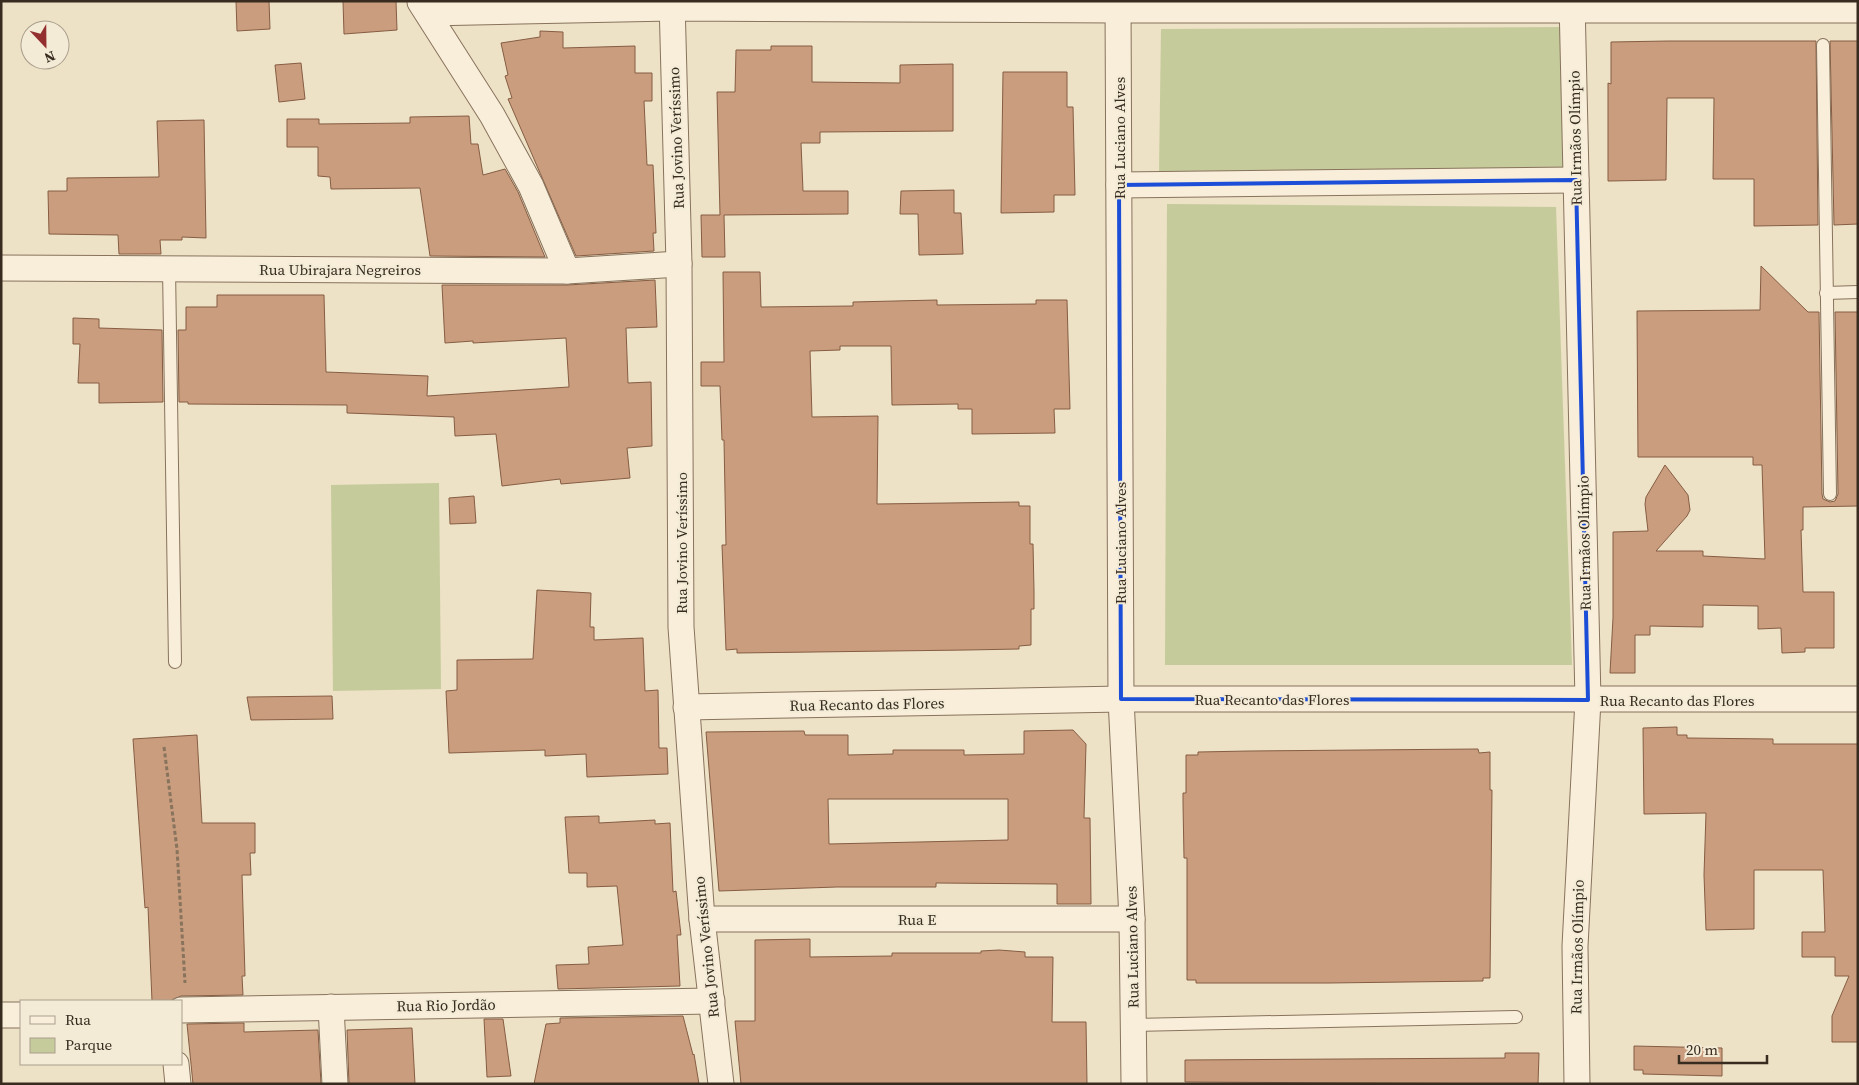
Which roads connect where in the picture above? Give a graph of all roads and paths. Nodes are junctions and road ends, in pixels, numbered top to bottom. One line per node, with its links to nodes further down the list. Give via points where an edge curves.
1 (672, 4): 2 (street); 4 (street); 9 (street, Rua Jovino Veríssimo)
2 (1118, 6): 3 (street); 8 (street, Rua Luciano Alves)
3 (1572, 6): 5 (street); 7 (street, Rua Irmãos Olímpio)
4 (424, 7): 12 (street, via 492,115 531,186)
5 (1858, 10)
6 (1823, 45): 14 (lane)
7 (1576, 180): 8 (street); 19 (street, Rua Irmãos Olímpio)
8 (1119, 185): 17 (street, Rua Luciano Alves)
9 (679, 264): 12 (street, Rua Ubirajara Negreiros); 20 (street, Rua Jovino Veríssimo, via 681,627)
10 (1, 268): 11 (street, Rua Ubirajara Negreiros)
11 (169, 268): 12 (street, Rua Ubirajara Negreiros); 16 (lane)
12 (568, 271)
13 (1858, 292): 14 (lane)
14 (1826, 293): 15 (lane)
15 (1830, 494)
16 (175, 662)
17 (1121, 699): 19 (street, Rua Recanto das Flores); 20 (street, Rua Recanto das Flores); 23 (street, Rua Luciano Alves)
18 (1858, 699): 19 (street, Rua Recanto das Flores)
19 (1588, 700): 36 (street, Rua Irmãos Olímpio, via 1575,946)
20 (686, 707): 22 (street, Rua Jovino Veríssimo)
21 (164, 747): 26 (path, via 177,850)
22 (702, 919): 23 (street, Rua E); 24 (street, Rua Jovino Veríssimo)
23 (1132, 919): 30 (street, Rua Luciano Alves)
24 (712, 1001): 25 (street, Rua Rio Jordão); 34 (street, Rua Jovino Veríssimo)
25 (331, 1007): 26 (street, Rua Rio Jordão); 33 (street)
26 (184, 1010)
27 (1, 1015): 28 (street)
28 (20, 1015)
29 (1516, 1017): 30 (lane)
30 (1133, 1025): 35 (street, Rua Luciano Alves)
31 (176, 1065): 32 (street)
32 (178, 1084)
33 (336, 1084)
34 (721, 1084)
35 (1134, 1084)
36 (1577, 1084)

